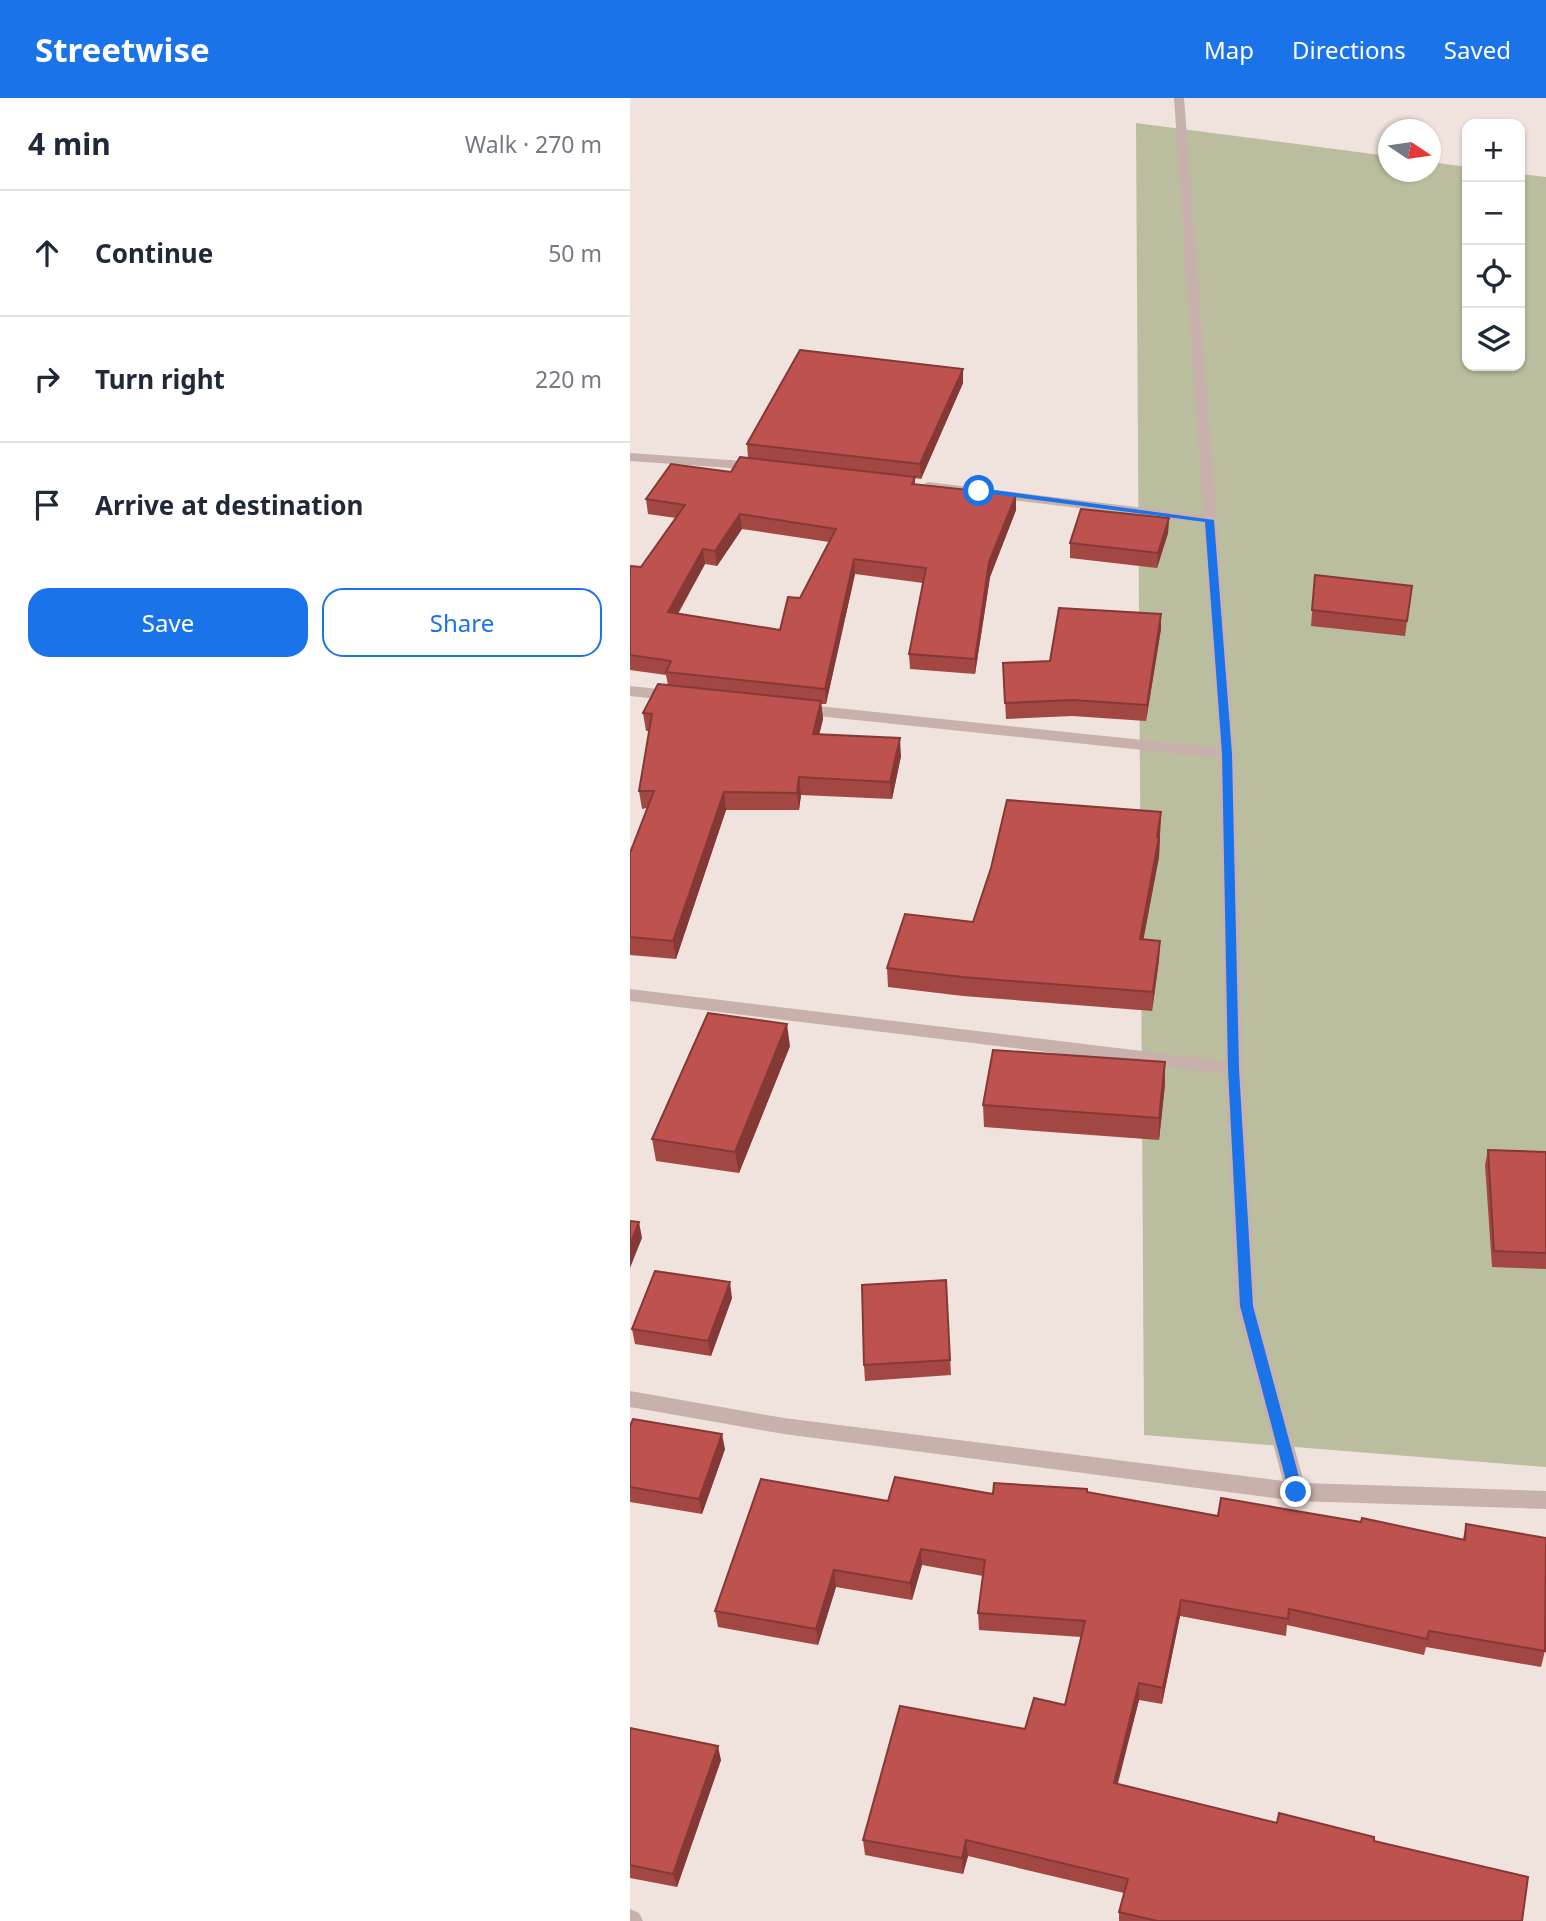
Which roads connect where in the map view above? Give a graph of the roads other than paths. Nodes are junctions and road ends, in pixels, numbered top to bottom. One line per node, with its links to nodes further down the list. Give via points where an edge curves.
1 (1179, 98): 5 (street)
2 (630, 457): 3 (street)
3 (776, 469)
4 (916, 485): 5 (street)
5 (1209, 520): 9 (street)
6 (630, 691): 7 (street)
7 (699, 698)
8 (783, 707): 9 (street)
9 (1227, 754): 11 (street)
10 (630, 995): 11 (street)
11 (1234, 1069): 13 (street, via 1247,1306)
12 (630, 1399): 13 (street, via 784,1426)
13 (1296, 1492): 14 (street)
14 (1546, 1500)

